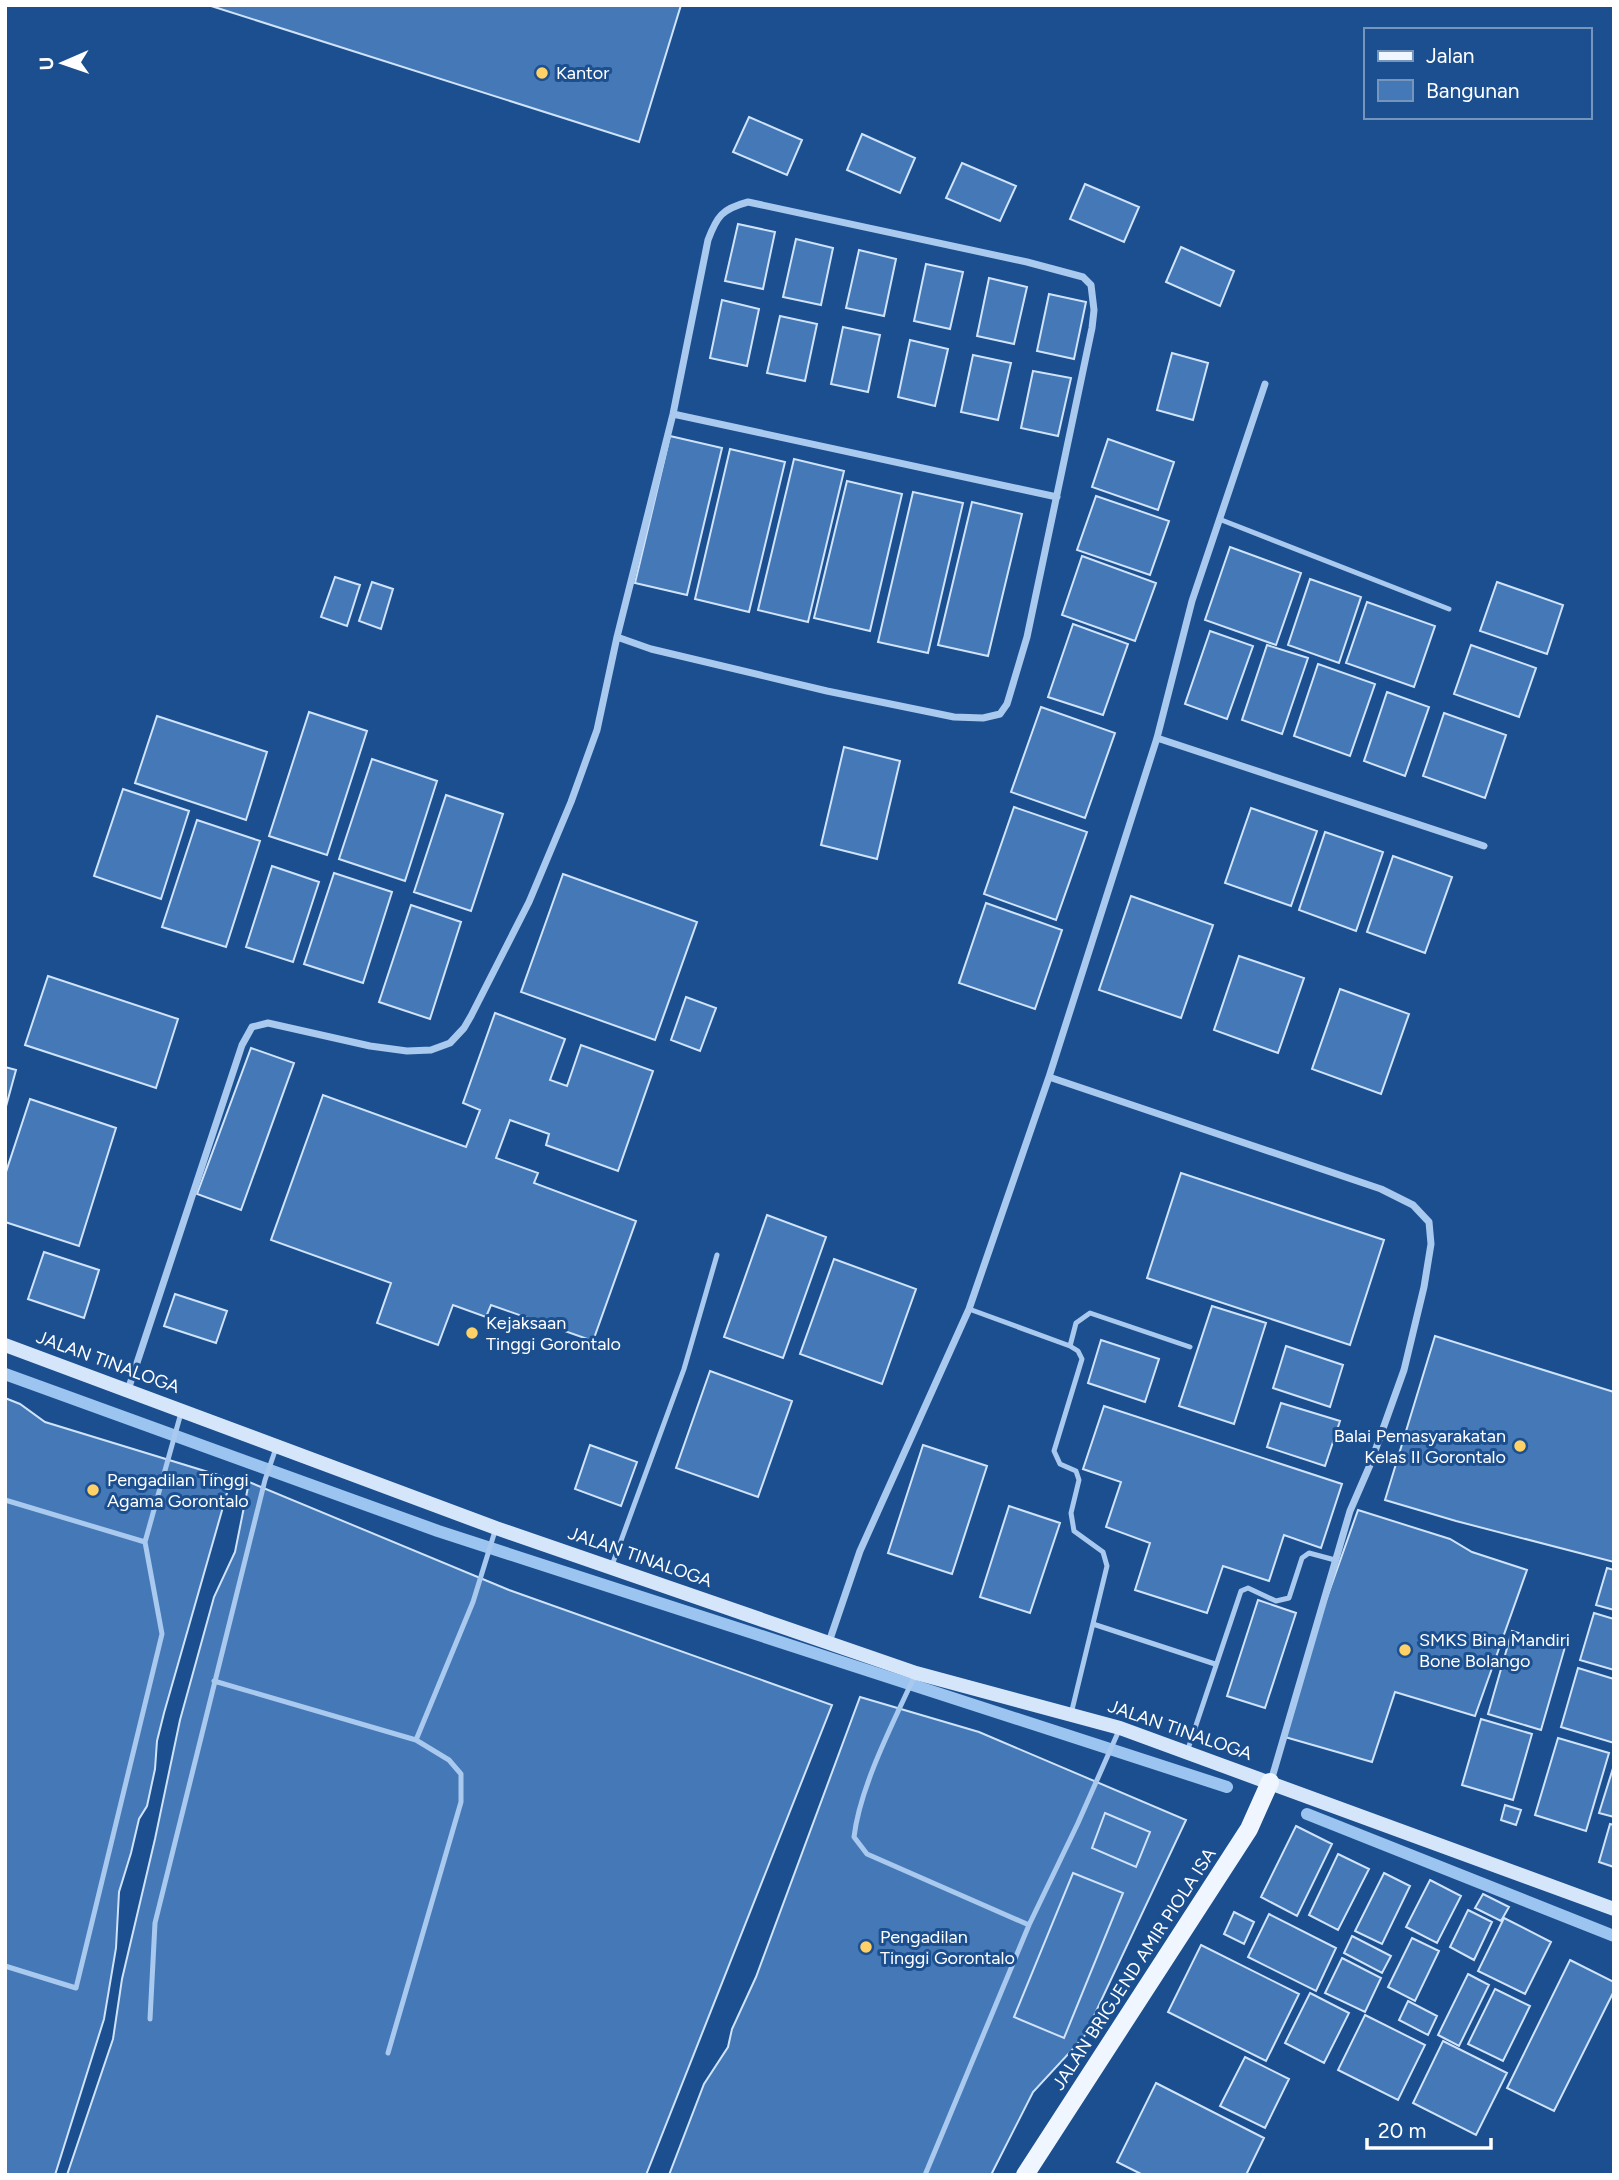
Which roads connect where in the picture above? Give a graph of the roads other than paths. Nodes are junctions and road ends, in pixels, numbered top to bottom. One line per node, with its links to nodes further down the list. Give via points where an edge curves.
1 (1265, 384): 4 (street)
2 (673, 414): 3 (street); 3 (street, via 715,221 734,205 761,204 1027,262 1087,280 1094,298 1092,328); 6 (street)
3 (1057, 497): 6 (street, via 1010,696 1000,714 991,717 954,716 827,691)
4 (1219, 519): 5 (lane); 7 (street, via 1192,601)
5 (1449, 609)
6 (617, 638): 15 (street, via 597,730 530,902 471,1016 450,1043 407,1051 284,1025 252,1027 242,1045)
7 (1157, 738): 8 (street); 9 (street)
8 (1484, 846)
9 (1049, 1077): 11 (street); 21 (street, via 1381,1189 1413,1205 1429,1222 1430,1254 1404,1370)
10 (717, 1255): 22 (lane, via 684,1370)
11 (969, 1309): 13 (lane); 24 (street, via 860,1551)
12 (5, 1345): 15 (street, JALAN TINALOGA)
13 (1070, 1346): 14 (lane, via 1076,1323 1090,1313); 23 (lane, via 1082,1359 1054,1451 1060,1464 1076,1471 1079,1480 1071,1513 1074,1531 1103,1552 1107,1566)
14 (1190, 1347)
15 (128, 1390): 16 (street, JALAN TINALOGA)
16 (182, 1410): 17 (street, JALAN TINALOGA); 20 (lane)
17 (275, 1451): 19 (street, JALAN TINALOGA); 27 (lane)
18 (5, 1500): 20 (lane)
19 (496, 1528): 22 (street, JALAN TINALOGA); 30 (lane, via 473,1602)
20 (145, 1542): 35 (lane, via 162,1634 76,1988)
21 (1335, 1560): 25 (lane, via 1308,1553 1302,1558 1289,1598 1276,1601 1248,1588 1241,1591); 32 (street)
22 (611, 1568): 24 (street, JALAN TINALOGA)
23 (1093, 1624): 25 (lane); 28 (lane)
24 (829, 1643): 26 (street, JALAN TINALOGA)
25 (1215, 1664): 31 (lane)
26 (916, 1673): 28 (street, JALAN TINALOGA); 34 (lane, via 856,1816 853,1837 866,1854)
27 (214, 1681): 30 (lane); 36 (lane, via 155,1923)
28 (1071, 1714): 29 (street, JALAN TINALOGA)
29 (1120, 1728): 31 (street, JALAN TINALOGA); 34 (lane)
30 (416, 1740): 37 (lane, via 449,1760 461,1774 461,1802)
31 (1187, 1752): 32 (street, JALAN TINALOGA)
32 (1270, 1782): 33 (street, JALAN TINALOGA); 39 (main road, JALAN BRIGJEND AMIR PIOLA ISA, via 1249,1829)
33 (1614, 1909)
34 (1029, 1925): 38 (lane)
35 (5, 1966)
36 (150, 2019)
37 (388, 2053)
38 (925, 2175)
39 (1025, 2175)

